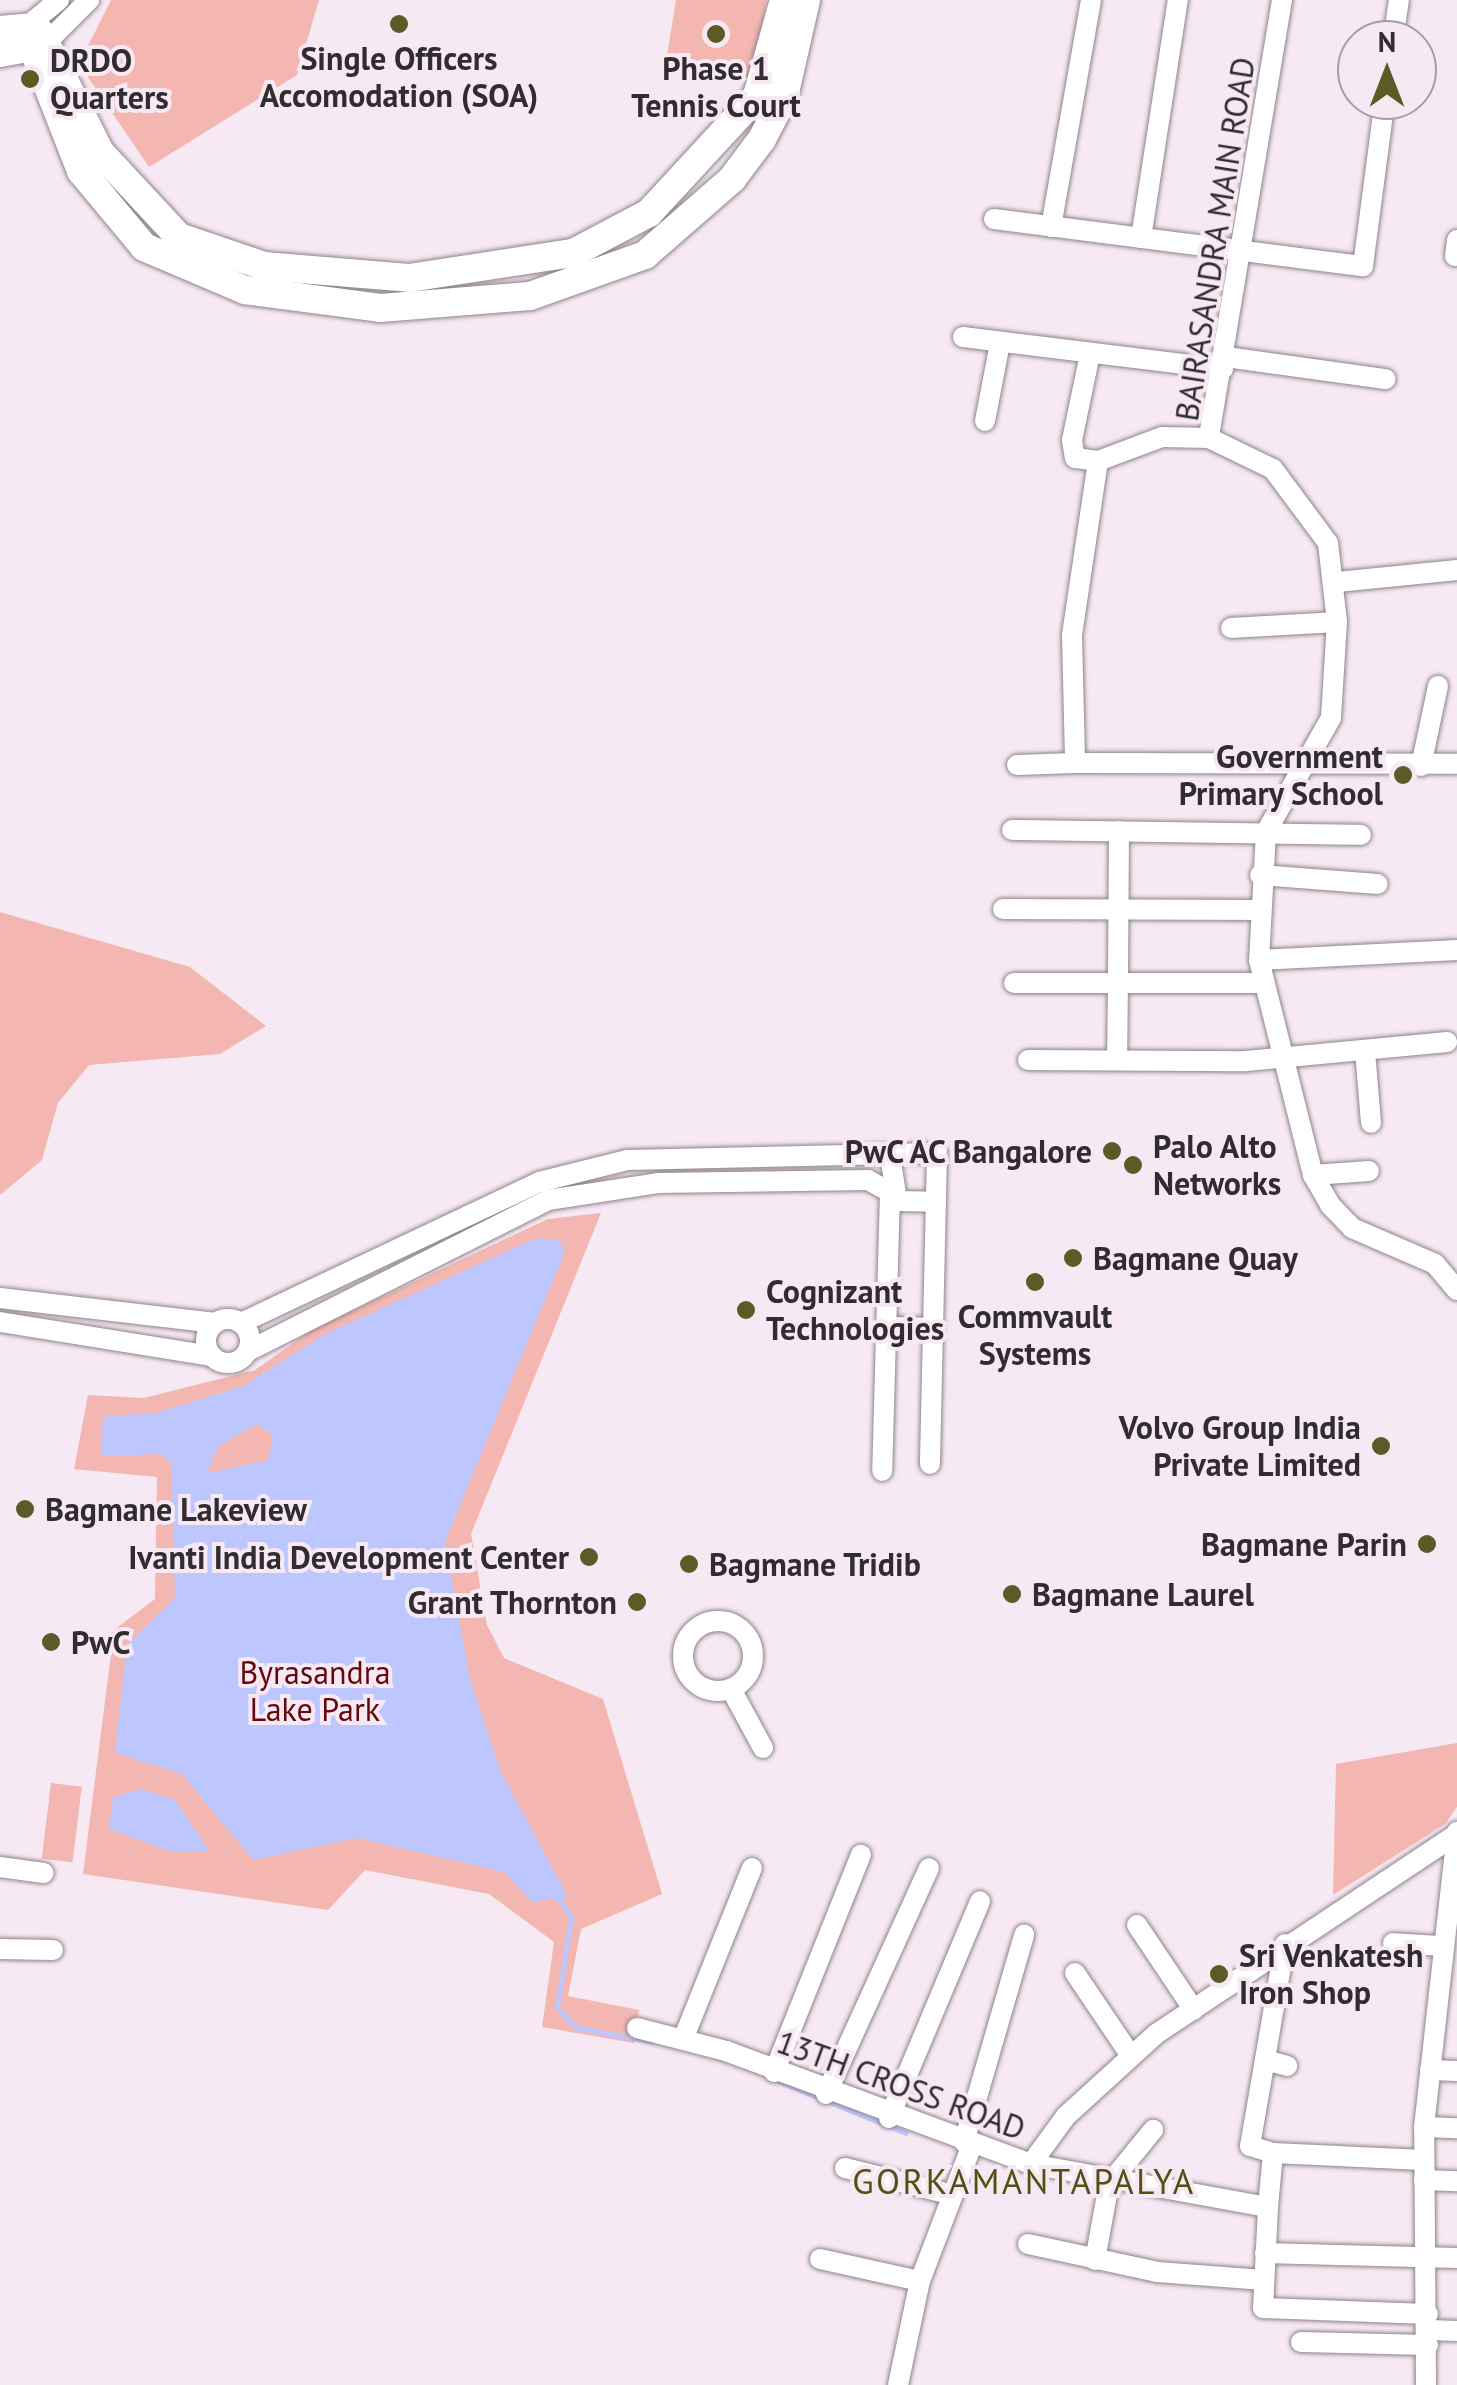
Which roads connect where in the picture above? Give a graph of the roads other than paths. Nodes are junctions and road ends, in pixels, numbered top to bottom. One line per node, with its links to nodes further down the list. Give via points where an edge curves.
1 (59, 0): 8 (street)
2 (89, 0): 8 (street)
3 (784, 0): 8 (street, via 756,96 649,213 573,253 410,278 264,266 179,236 125,188)
4 (806, 0): 8 (street, via 784,97 762,139 732,178 645,255 530,296 397,306 245,290 144,247 81,171)
5 (1091, 0): 12 (street)
6 (1178, 0): 13 (street)
7 (1282, 0): 14 (street, BAIRASANDRA MAIN ROAD)
8 (27, 35): 9 (street)
9 (0, 53)
10 (1382, 120): 14 (street, via 1363,266)
11 (994, 220): 12 (street)
12 (1051, 226): 13 (street)
13 (1141, 238): 14 (street)
14 (1244, 251): 18 (street, BAIRASANDRA MAIN ROAD)
15 (963, 336): 16 (street)
16 (1000, 343): 17 (street); 20 (street)
17 (1090, 354): 18 (street); 22 (street, via 1072,440 1076,458)
18 (1224, 363): 19 (street); 21 (street, BAIRASANDRA MAIN ROAD)
19 (1386, 379)
20 (985, 421)
21 (1209, 438): 22 (street, via 1162,437); 24 (street, BAIRASANDRA MAIN ROAD, via 1273,469 1328,543)
22 (1098, 462): 28 (street, via 1072,636)
23 (1457, 570): 24 (street)
24 (1337, 582): 25 (street, BAIRASANDRA MAIN ROAD)
25 (1337, 622): 26 (street); 31 (street, BAIRASANDRA MAIN ROAD, via 1331,718)
26 (1231, 628)
27 (1438, 686): 32 (street)
28 (1076, 763): 30 (street); 31 (street)
29 (1457, 764): 32 (street)
30 (1017, 766)
31 (1308, 766): 32 (street); 35 (street, BAIRASANDRA MAIN ROAD, via 1285,790)
32 (1421, 766)
33 (1012, 830): 34 (street)
34 (1119, 831): 35 (street); 40 (street)
35 (1266, 832): 36 (street); 37 (street, BAIRASANDRA MAIN ROAD)
36 (1361, 835)
37 (1260, 875): 38 (street); 41 (street, BAIRASANDRA MAIN ROAD)
38 (1378, 884)
39 (1004, 909): 40 (street)
40 (1119, 910): 41 (street); 45 (street)
41 (1258, 910): 43 (street, BAIRASANDRA MAIN ROAD)
42 (1457, 950): 43 (street)
43 (1259, 960): 46 (street, BAIRASANDRA MAIN ROAD)
44 (1014, 983): 45 (street)
45 (1118, 983): 46 (street); 51 (street)
46 (1263, 983): 49 (street, BAIRASANDRA MAIN ROAD)
47 (1447, 1042): 48 (street)
48 (1365, 1051): 49 (street); 52 (street)
49 (1281, 1059): 51 (street); 55 (street, BAIRASANDRA MAIN ROAD)
50 (1028, 1060): 51 (street)
51 (1117, 1060)
52 (1370, 1123)
53 (890, 1155): 56 (street); 57 (street, via 937,1153); 62 (street, via 627,1160 539,1182)
54 (1370, 1171): 55 (street)
55 (1313, 1175): 58 (street, BAIRASANDRA MAIN ROAD, via 1352,1228 1435,1264)
56 (890, 1192): 57 (street, via 909,1204); 63 (street); 65 (street, via 868,1180 782,1178 548,1200)
57 (936, 1202): 64 (street)
58 (1457, 1290)
59 (0, 1298): 61 (street)
60 (0, 1322): 66 (street)
61 (216, 1323): 62 (street); 66 (street, via 207,1335)
62 (240, 1323): 65 (street)
63 (888, 1326): 64 (street); 68 (street)
64 (933, 1328): 67 (street)
65 (248, 1350): 66 (street, via 232,1363)
66 (212, 1356)
67 (930, 1464)
68 (882, 1470)
69 (731, 1688): 70 (street)
70 (763, 1748)
71 (1456, 1834): 77 (street); 82 (street, 13TH CROSS ROAD)
72 (861, 1855): 96 (street)
73 (0, 1867): 76 (street)
74 (752, 1868): 90 (street)
75 (929, 1868): 97 (street)
76 (44, 1873)
77 (1452, 1880): 83 (street)
78 (980, 1901): 98 (street)
79 (1137, 1925): 88 (street)
80 (1024, 1935): 102 (street)
81 (1393, 1943): 83 (street)
82 (1285, 1944): 88 (street, 13TH CROSS ROAD); 92 (street)
83 (1441, 1946): 87 (street)
84 (0, 1948): 85 (street)
85 (52, 1950)
86 (1075, 1974): 91 (street)
87 (1446, 1989): 94 (street)
88 (1194, 2010): 91 (street, 13TH CROSS ROAD)
89 (637, 2028): 90 (street, 13TH CROSS ROAD)
90 (684, 2038): 96 (street, 13TH CROSS ROAD)
91 (1131, 2056): 104 (street, 13TH CROSS ROAD)
92 (1264, 2060): 93 (street); 103 (street, via 1250,2146)
93 (1287, 2066)
94 (1430, 2070): 95 (street); 99 (street)
95 (1457, 2071)
96 (774, 2072): 97 (street, 13TH CROSS ROAD)
97 (826, 2094): 98 (street, 13TH CROSS ROAD)
98 (889, 2118): 102 (street, 13TH CROSS ROAD)
99 (1424, 2127): 100 (street); 106 (street)
100 (1457, 2128)
101 (1153, 2130): 108 (street)
102 (968, 2144): 104 (street, 13TH CROSS ROAD); 109 (street)
103 (1273, 2153): 106 (street); 110 (street)
104 (1031, 2164): 108 (street)
105 (845, 2168): 109 (street)
106 (1423, 2170): 107 (street); 113 (street)
107 (1457, 2181)
108 (1109, 2184): 110 (street); 116 (street)
109 (953, 2195): 118 (street)
110 (1268, 2206): 112 (street)
111 (1028, 2244): 116 (street)
112 (1265, 2253): 113 (street); 117 (street)
113 (1427, 2258): 114 (street); 119 (street)
114 (1457, 2258)
115 (820, 2259): 118 (street)
116 (1095, 2260): 117 (street)
117 (1264, 2280): 119 (street, via 1263,2308)
118 (920, 2281): 122 (street)
119 (1428, 2330): 120 (street); 121 (street); 123 (street)
120 (1457, 2331)
121 (1302, 2342)
122 (898, 2385)
123 (1426, 2385)

